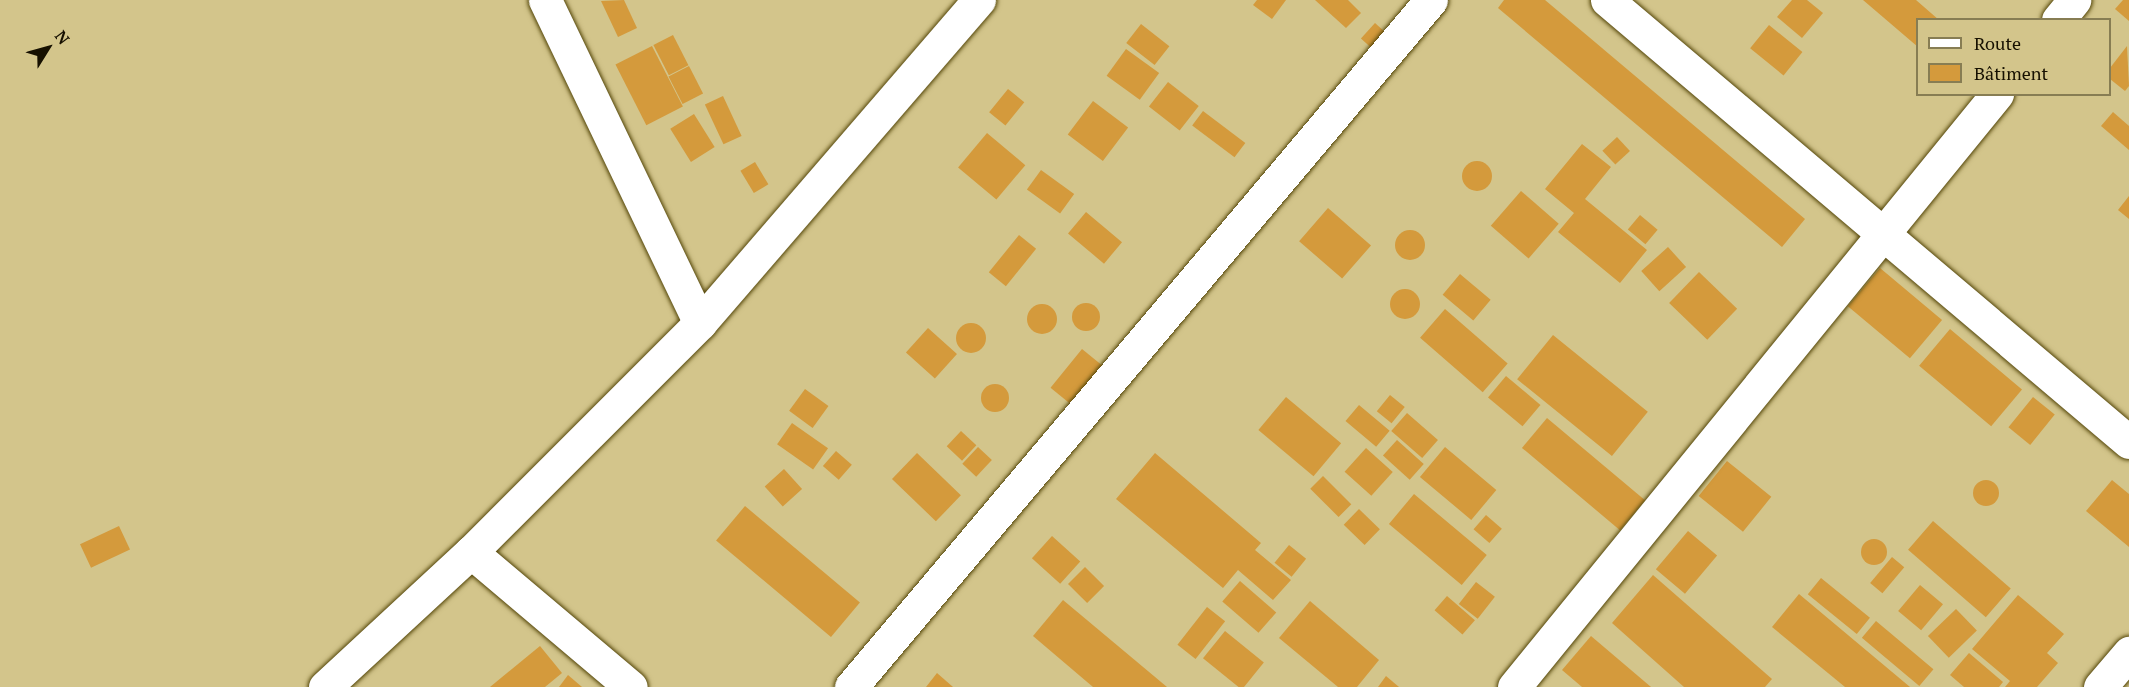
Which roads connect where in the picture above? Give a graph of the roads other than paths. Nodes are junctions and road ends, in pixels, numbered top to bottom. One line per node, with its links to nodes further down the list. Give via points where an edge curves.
1 (545, 0): 9 (street)
2 (979, 0): 9 (street)
3 (1431, 0): 15 (street)
4 (1607, 0): 8 (street)
5 (2074, 0): 6 (street)
6 (2060, 18)
7 (1995, 96): 8 (street)
8 (1880, 237): 10 (street); 16 (street)
9 (700, 324): 11 (street)
10 (2129, 442)
11 (471, 552): 13 (street); 14 (street)
12 (2129, 653): 17 (street)
13 (325, 687)
14 (631, 687)
15 (851, 687)
16 (1514, 687)
17 (2100, 687)

